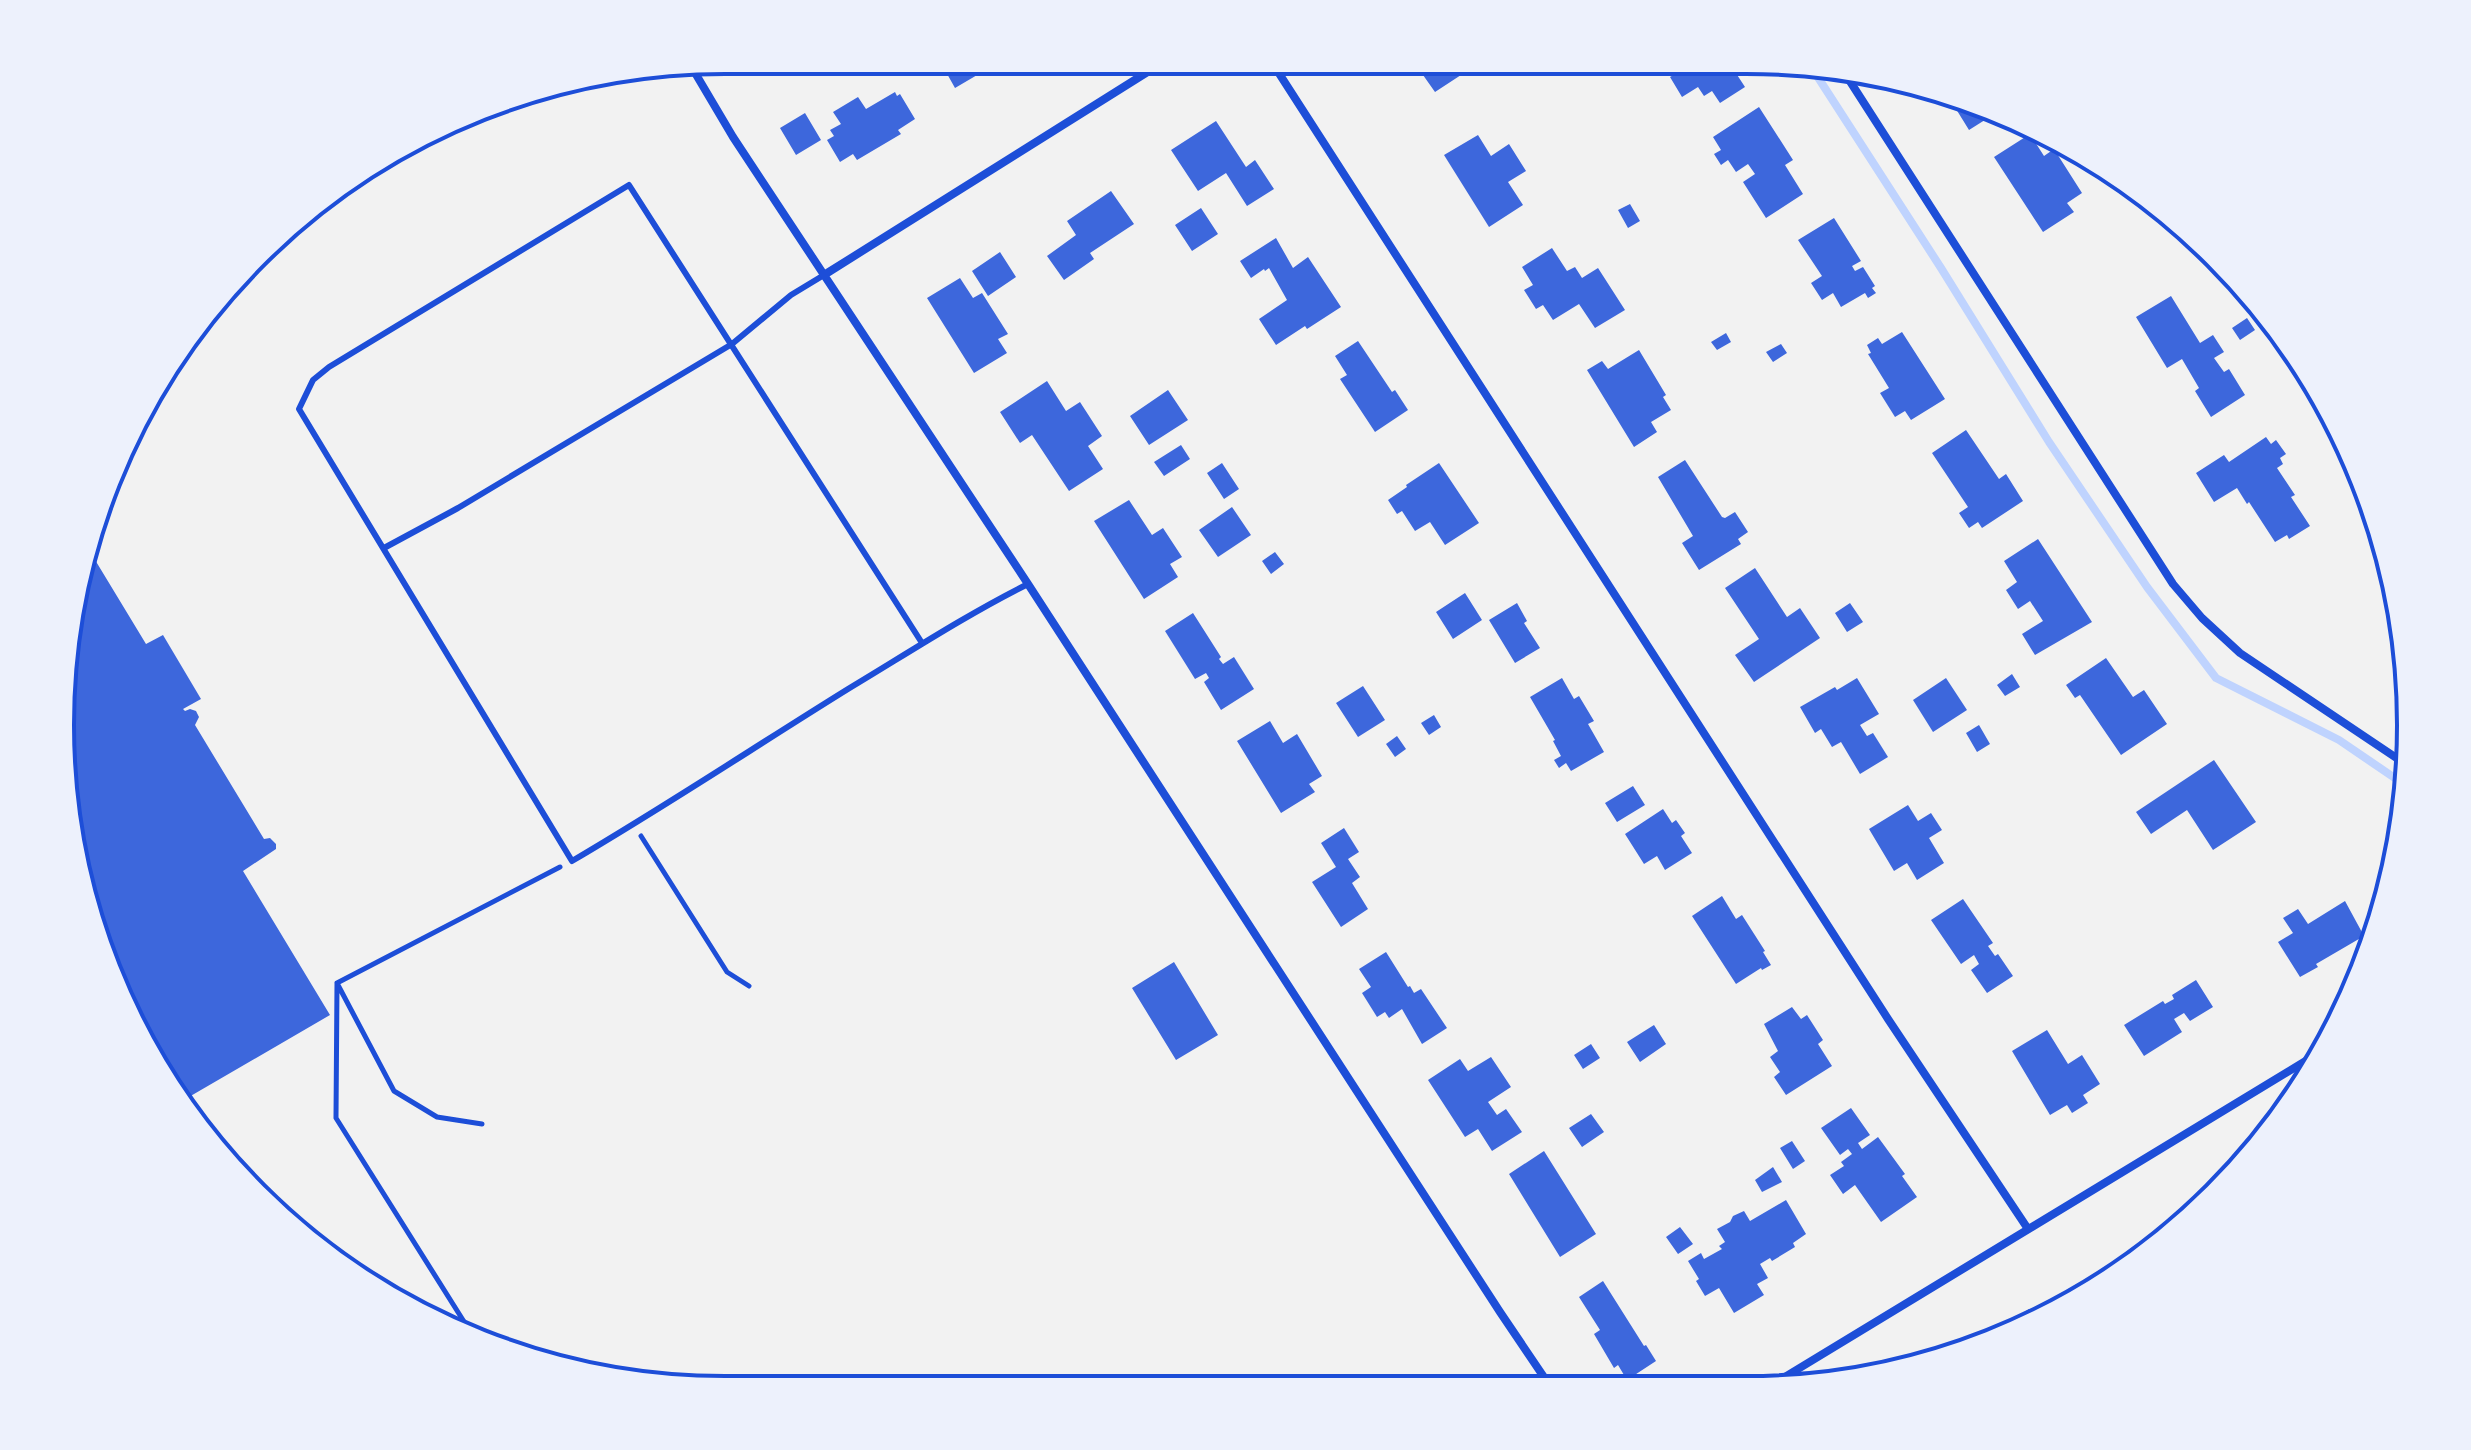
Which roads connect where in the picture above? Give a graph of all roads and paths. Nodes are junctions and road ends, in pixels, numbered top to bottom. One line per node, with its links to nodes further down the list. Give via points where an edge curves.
1 (1144, 74): 5 (street)
2 (1279, 74): 17 (street)
3 (696, 75): 5 (street)
4 (1851, 83): 10 (street, via 2173,584 2240,653)
5 (824, 275): 6 (lane); 8 (street)
6 (732, 344): 7 (lane); 7 (lane, via 629,185 313,380 299,409); 9 (lane)
7 (384, 548): 12 (lane)
8 (1028, 584): 9 (lane); 20 (street)
9 (922, 643): 11 (lane)
10 (2396, 758)
11 (634, 825): 12 (lane); 14 (path, via 727,972)
12 (572, 861): 13 (path)
13 (337, 983): 16 (path, via 394,1091 437,1117); 18 (path, via 336,1118)
14 (749, 986)
15 (2302, 1063): 17 (street)
16 (482, 1124)
17 (2028, 1229): 19 (street)
18 (463, 1320)
19 (1788, 1375)
20 (1543, 1376)

